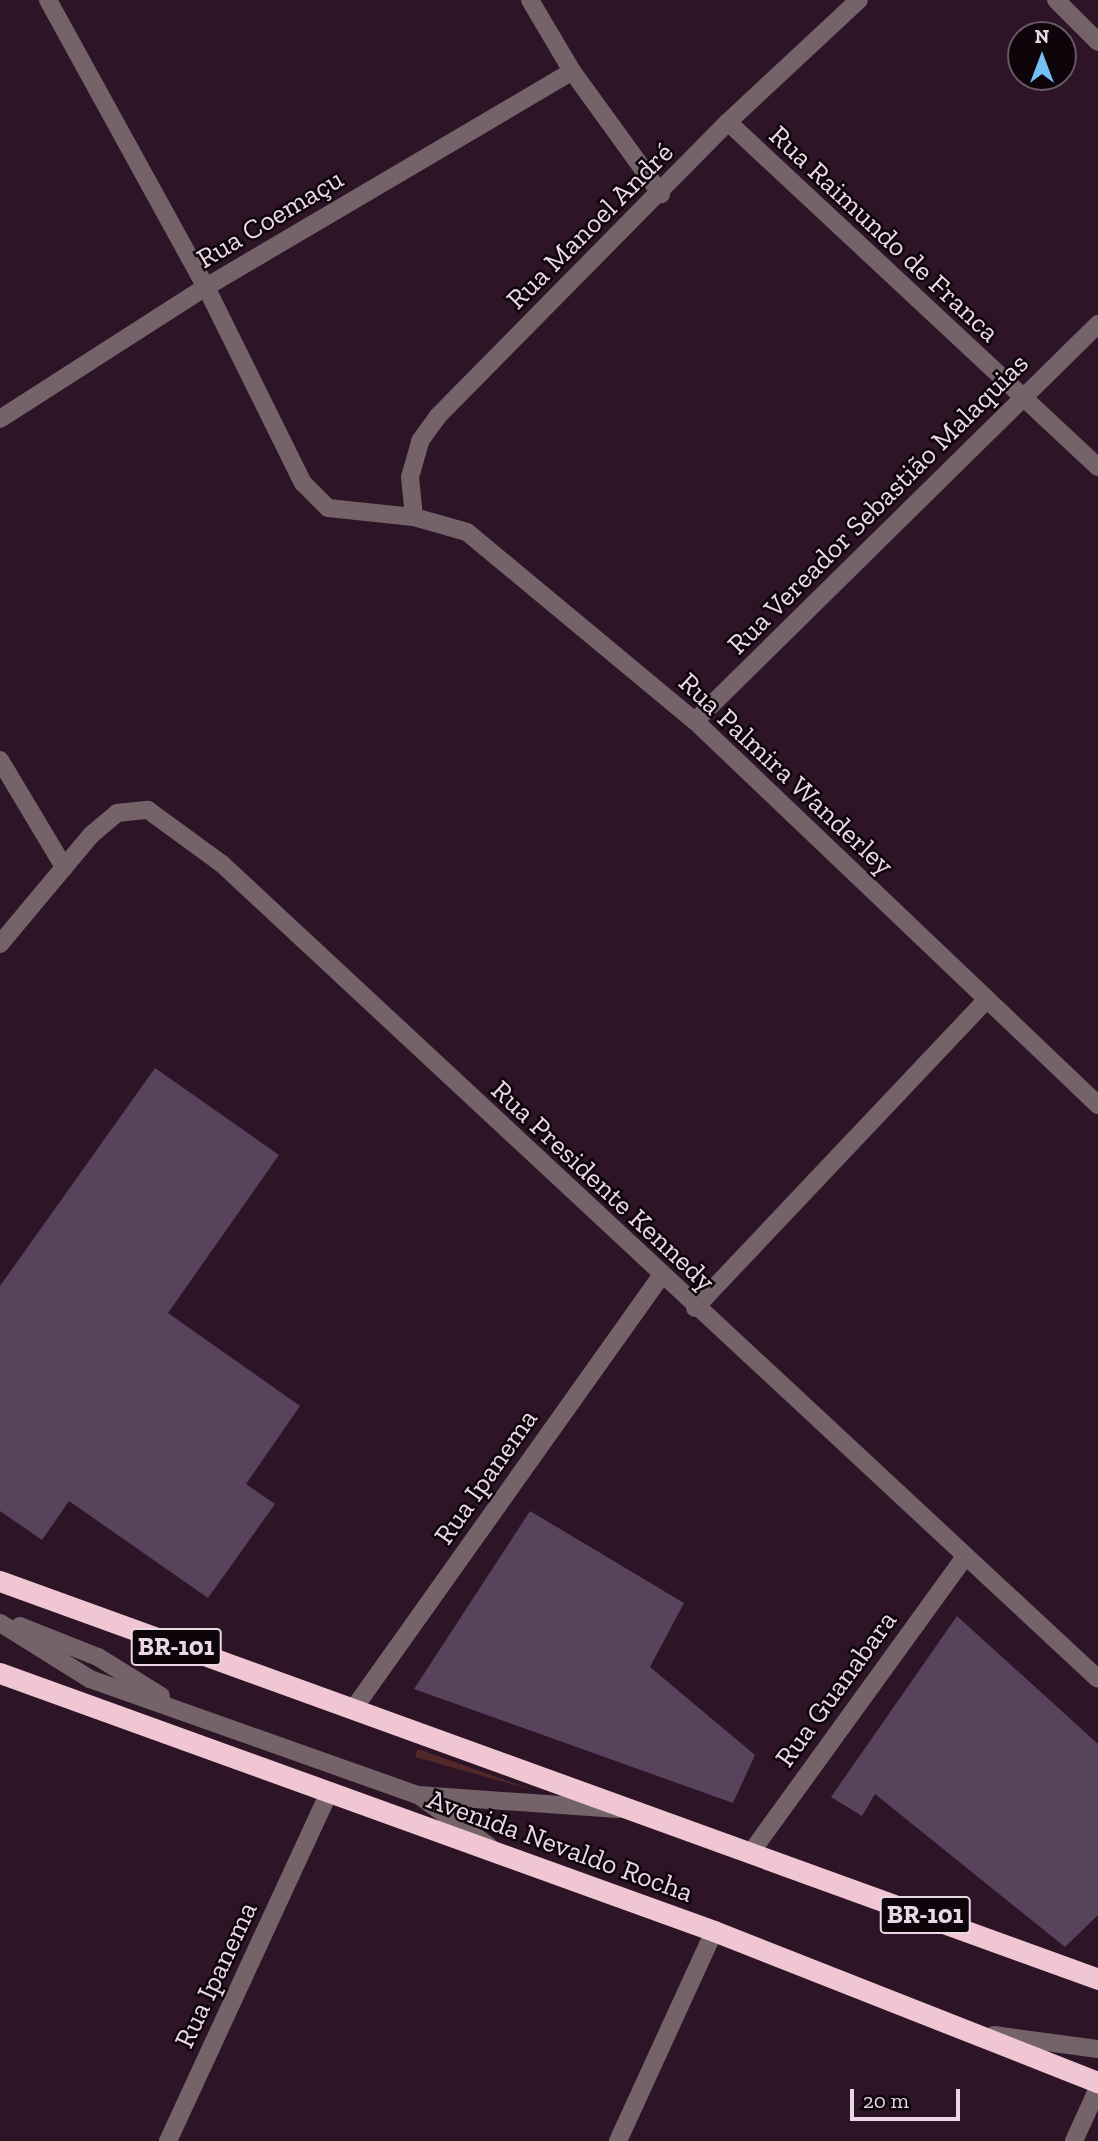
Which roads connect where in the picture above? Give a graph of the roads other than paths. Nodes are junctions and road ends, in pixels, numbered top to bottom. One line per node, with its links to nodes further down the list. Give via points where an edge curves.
1 (48, 0): 9 (street, Rua Palmira Wanderley)
2 (530, 0): 6 (street)
3 (859, 0): 7 (street, Rua Manoel André)
4 (1056, 0): 5 (street)
5 (1098, 42)
6 (572, 71): 8 (street); 9 (street, Rua Coemaçu)
7 (728, 122): 8 (street, Rua Manoel André); 11 (street, Rua Raimundo de Franca)
8 (662, 194): 14 (street, Rua Manoel André, via 438,416 420,440 410,477)
9 (206, 287): 12 (street, Rua Coemaçu); 14 (street, Rua Palmira Wanderley, via 303,483 328,508)
10 (1098, 324): 11 (street, Rua Vereador Sebastião Malaquias)
11 (1021, 400): 13 (street, Rua Raimundo de Franca); 15 (street, Rua Vereador Sebastião Malaquias)
12 (0, 419)
13 (1098, 467)
14 (414, 517): 15 (street, Rua Palmira Wanderley, via 467,532)
15 (695, 721): 19 (street, Rua Palmira Wanderley)
16 (0, 760): 17 (street)
17 (64, 867): 18 (street, Rua Presidente Kennedy); 21 (street, Rua Presidente Kennedy, via 117,813 148,810 222,864)
18 (0, 944)
19 (987, 999): 20 (street, Rua Palmira Wanderley); 22 (street)
20 (1095, 1096)
21 (662, 1276): 22 (street, Rua Presidente Kennedy); 28 (street, Rua Ipanema)
22 (695, 1308): 23 (street, Rua Presidente Kennedy)
23 (963, 1559): 27 (street, Rua Presidente Kennedy); 32 (street, Rua Guanabara)
24 (0, 1581): 28 (highway, BR-101)
25 (0, 1620): 30 (street, via 90,1679)
26 (0, 1673): 29 (highway, Avenida Nevaldo Rocha)
27 (1098, 1679)
28 (354, 1708): 31 (highway, BR-101)
29 (329, 1793): 33 (highway, Avenida Nevaldo Rocha); 40 (street, Rua Ipanema)
30 (418, 1795): 31 (street); 33 (street)
31 (642, 1811): 32 (highway, BR-101)
32 (752, 1850): 35 (highway, BR-101)
33 (504, 1856): 34 (highway, Avenida Nevaldo Rocha)
34 (714, 1931): 36 (highway, Avenida Nevaldo Rocha); 41 (street)
35 (1098, 1979)
36 (973, 2033): 37 (street); 38 (highway, Avenida Nevaldo Rocha)
37 (1098, 2049)
38 (1098, 2082)
39 (1098, 2088): 42 (street)
40 (168, 2141)
41 (618, 2141)
42 (1074, 2141)

